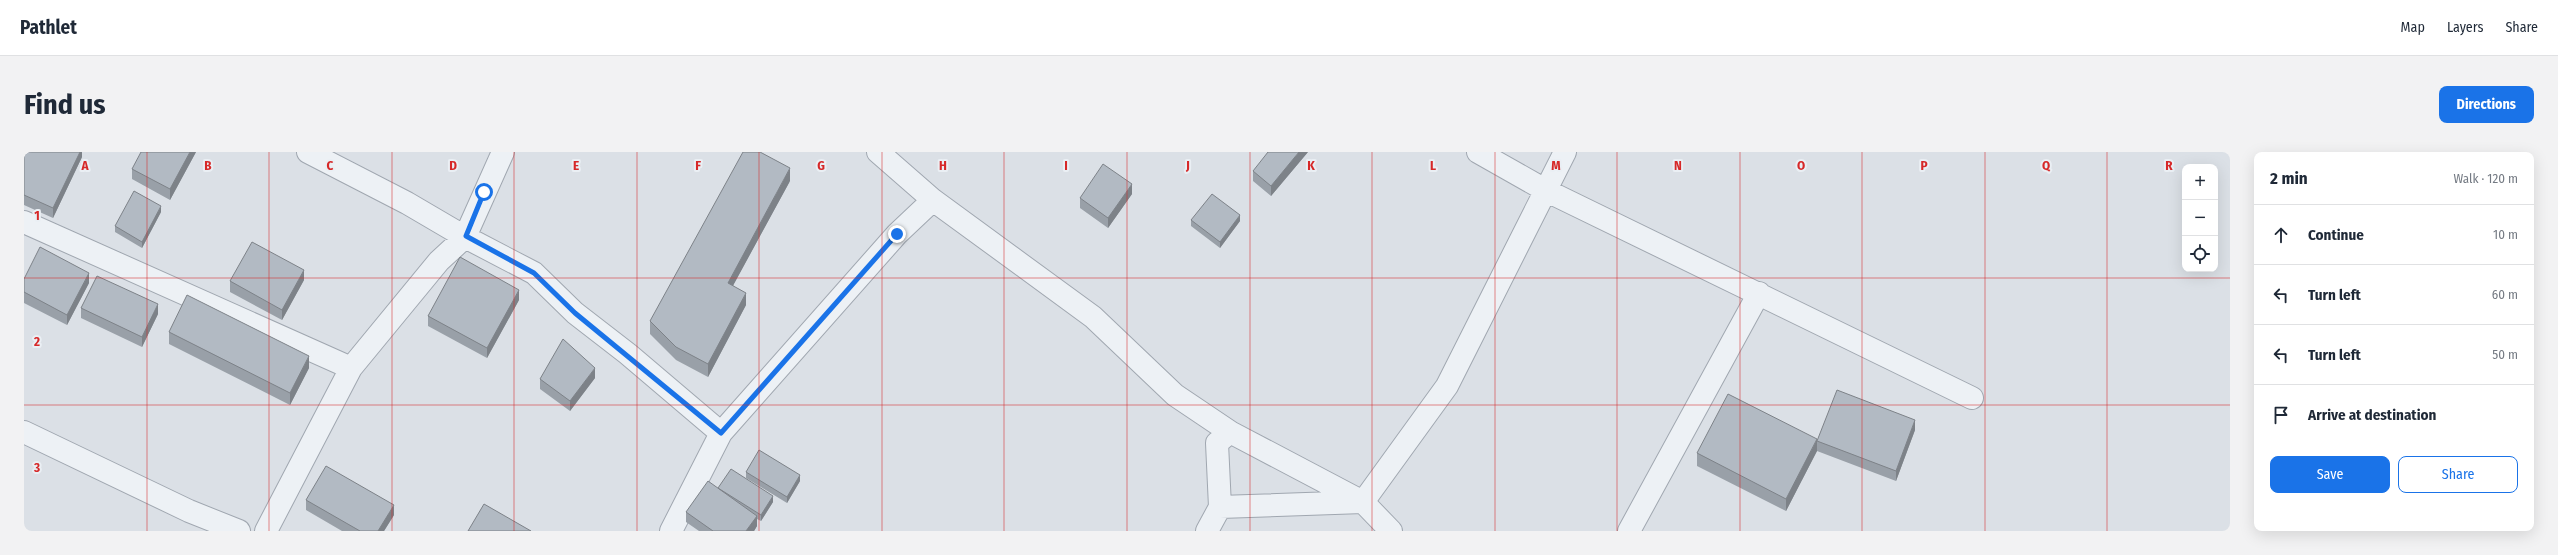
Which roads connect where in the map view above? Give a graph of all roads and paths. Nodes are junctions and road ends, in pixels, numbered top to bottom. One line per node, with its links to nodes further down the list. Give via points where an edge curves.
1 (308, 152): 9 (street)
2 (503, 152): 9 (street)
3 (878, 152): 7 (street)
4 (1478, 152): 6 (street)
5 (1565, 152): 6 (street)
6 (1546, 192): 10 (street); 16 (street, via 1447,386)
7 (933, 200): 14 (street, via 1093,317 1175,395); 15 (street, via 897,234)
8 (24, 222): 11 (street)
9 (466, 236): 11 (street, via 439,261); 15 (street, via 534,273 575,313)
10 (1759, 293): 12 (street); 23 (street)
11 (351, 368): 19 (street)
12 (1972, 398)
13 (24, 432): 18 (street, via 189,511)
14 (1230, 432): 16 (street); 17 (street, via 1217,443)
15 (721, 433): 20 (street)
16 (1363, 502): 17 (street); 22 (street)
17 (1220, 507): 21 (street)
18 (239, 531)
19 (266, 531)
20 (671, 531)
21 (1206, 531)
22 (1391, 531)
23 (1629, 531)

